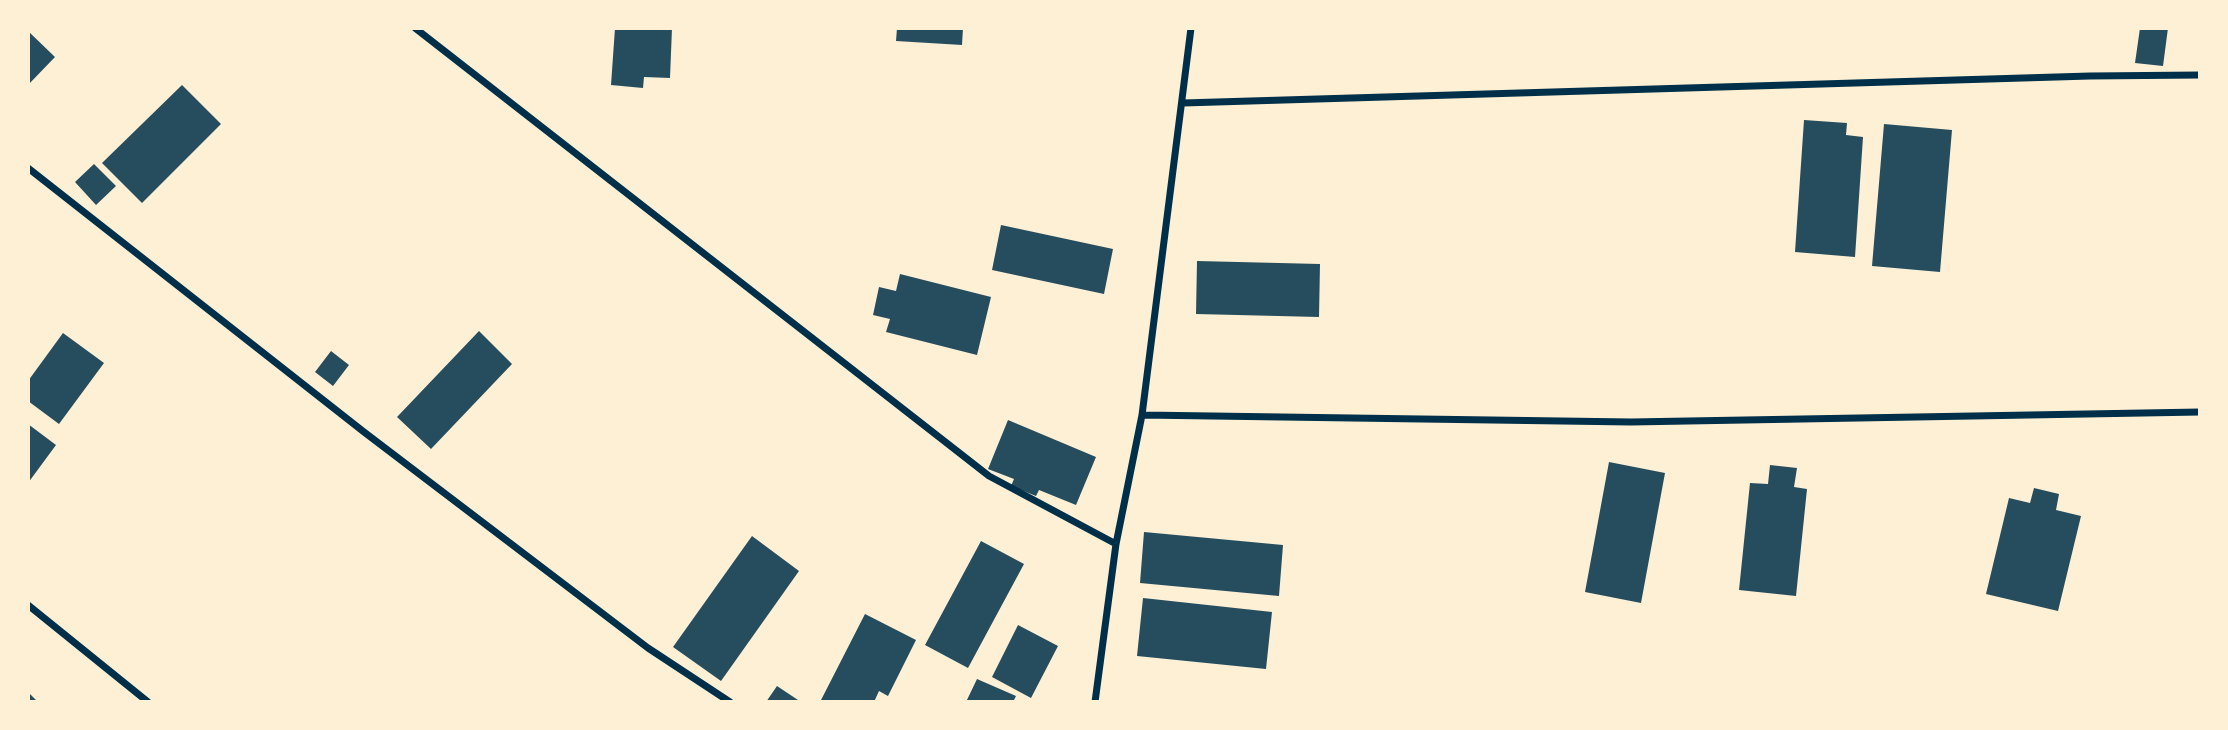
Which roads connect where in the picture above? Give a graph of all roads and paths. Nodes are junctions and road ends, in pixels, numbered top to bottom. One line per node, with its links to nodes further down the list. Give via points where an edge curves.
1 (415, 28): 8 (street, via 989,476)
2 (1191, 28): 4 (street)
3 (2200, 75): 4 (street)
4 (1183, 103): 7 (street)
5 (28, 168): 11 (street, via 375,441 648,648)
6 (2200, 412): 7 (street, via 1631,422)
7 (1142, 415): 8 (street)
8 (1116, 544): 12 (street)
9 (28, 605): 10 (street)
10 (148, 702)
11 (730, 702)
12 (1095, 702)

